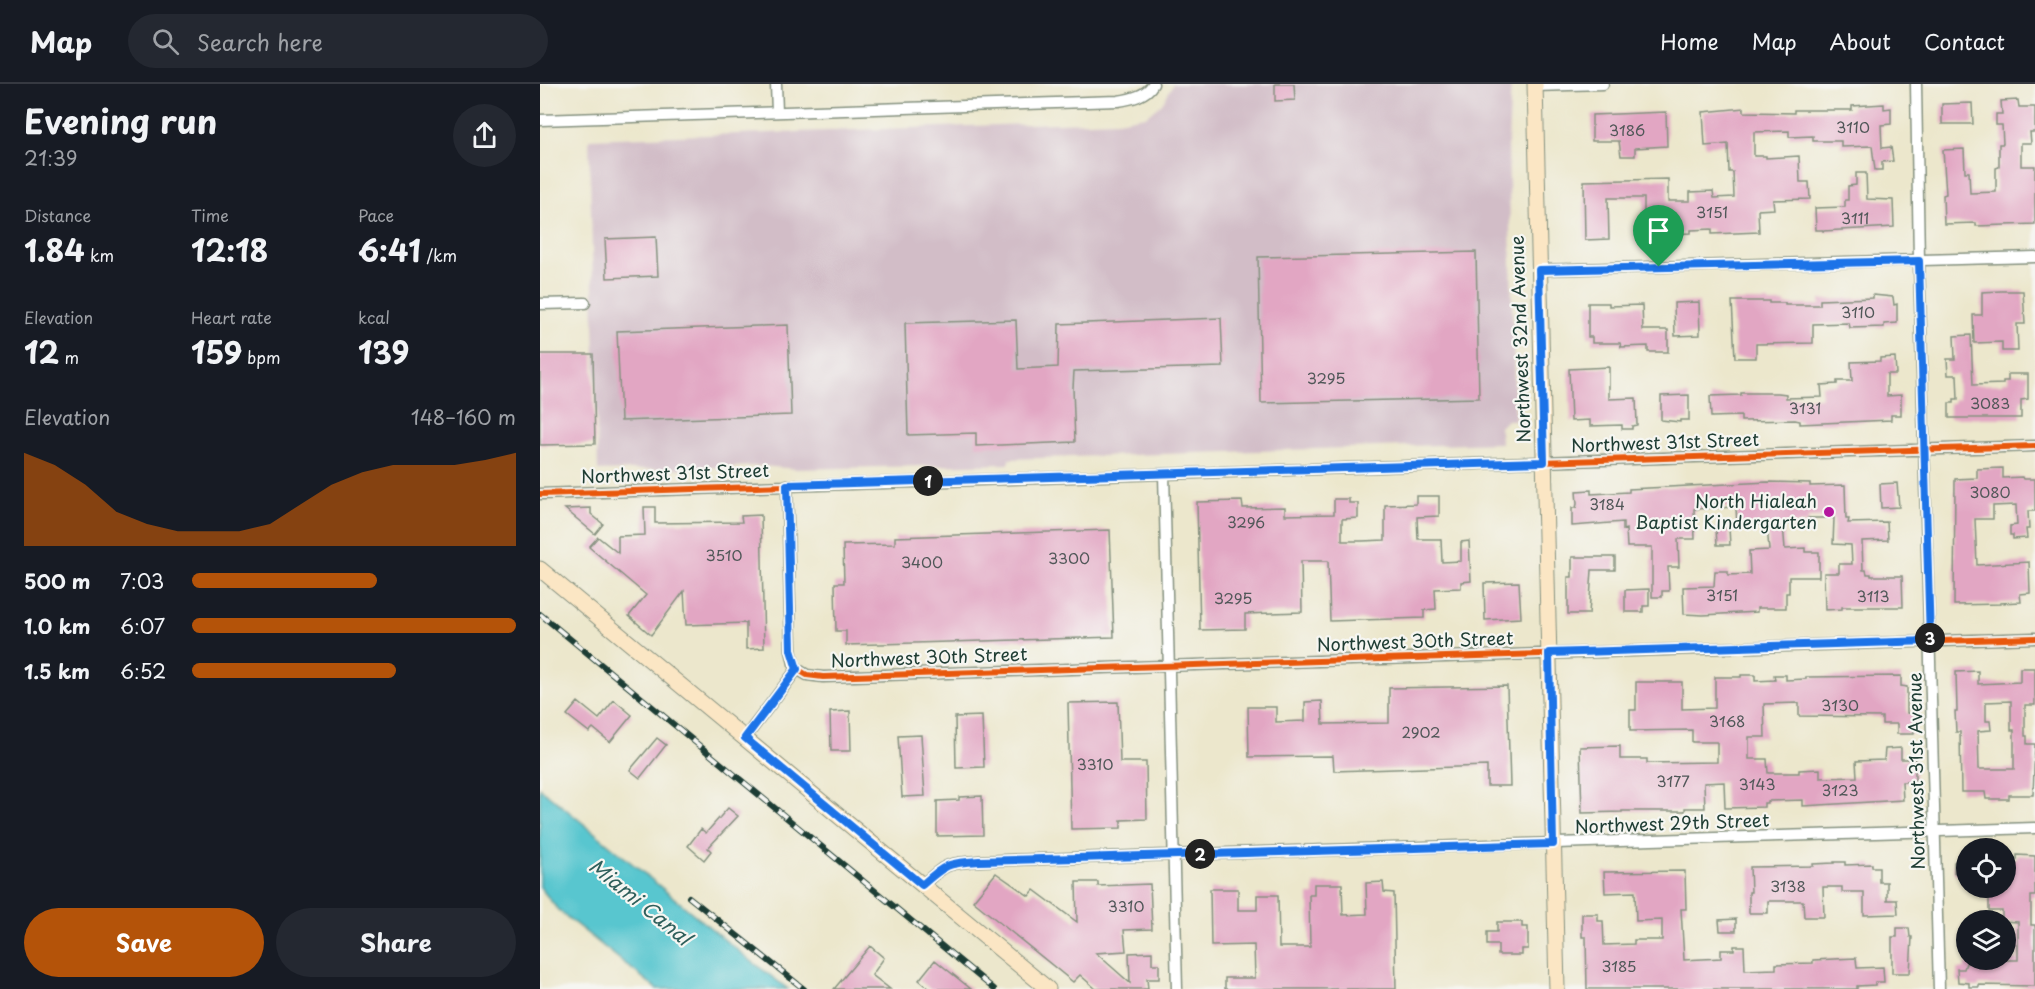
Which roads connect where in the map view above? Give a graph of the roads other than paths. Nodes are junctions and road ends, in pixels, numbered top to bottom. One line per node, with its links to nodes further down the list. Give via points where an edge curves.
1 (776, 84): 6 (street)
2 (1603, 84): 4 (street)
3 (1916, 84): 9 (street, Northwest 31st Avenue)
4 (1535, 85): 10 (main road, Northwest 32nd Avenue)
5 (1152, 87): 6 (street, via 1134,98 1118,101)
6 (777, 112): 7 (street)
7 (540, 120)
8 (2035, 257): 9 (street)
9 (1919, 261): 10 (street); 14 (street, Northwest 31st Avenue)
10 (1539, 270): 15 (main road, Northwest 32nd Avenue)
11 (540, 303): 12 (street)
12 (585, 303)
13 (2035, 446): 14 (street, Northwest 31st Street)
14 (1925, 449): 15 (street, Northwest 31st Street); 21 (street, Northwest 31st Avenue)
15 (1544, 462): 16 (street, Northwest 31st Street); 22 (main road, Northwest 32nd Avenue)
16 (1164, 474): 17 (street, Northwest 31st Street); 23 (street)
17 (787, 485): 18 (street, Northwest 31st Street); 24 (street, via 791,650)
18 (540, 494)
19 (540, 569): 25 (main road)
20 (2035, 638): 21 (street, Northwest 30th Street)
21 (1930, 641): 22 (street, Northwest 30th Street); 27 (street, Northwest 31st Avenue)
22 (1549, 653): 23 (street, Northwest 30th Street); 28 (main road, Northwest 32nd Avenue)
23 (1169, 665): 24 (street, Northwest 30th Street, via 823,677); 29 (street)
24 (797, 669): 25 (street)
25 (745, 738): 30 (main road)
26 (2035, 828): 27 (street, Northwest 29th Street)
27 (1935, 832): 28 (street, Northwest 29th Street); 34 (street, Northwest 31st Avenue)
28 (1553, 844): 29 (street, Northwest 29th Street); 33 (main road, Northwest 32nd Avenue)
29 (1174, 855): 30 (street, Northwest 29th Street, via 956,863 944,866); 32 (street)
30 (922, 885): 31 (main road)
31 (1048, 989)
32 (1177, 989)
33 (1557, 989)
34 (1939, 989)

